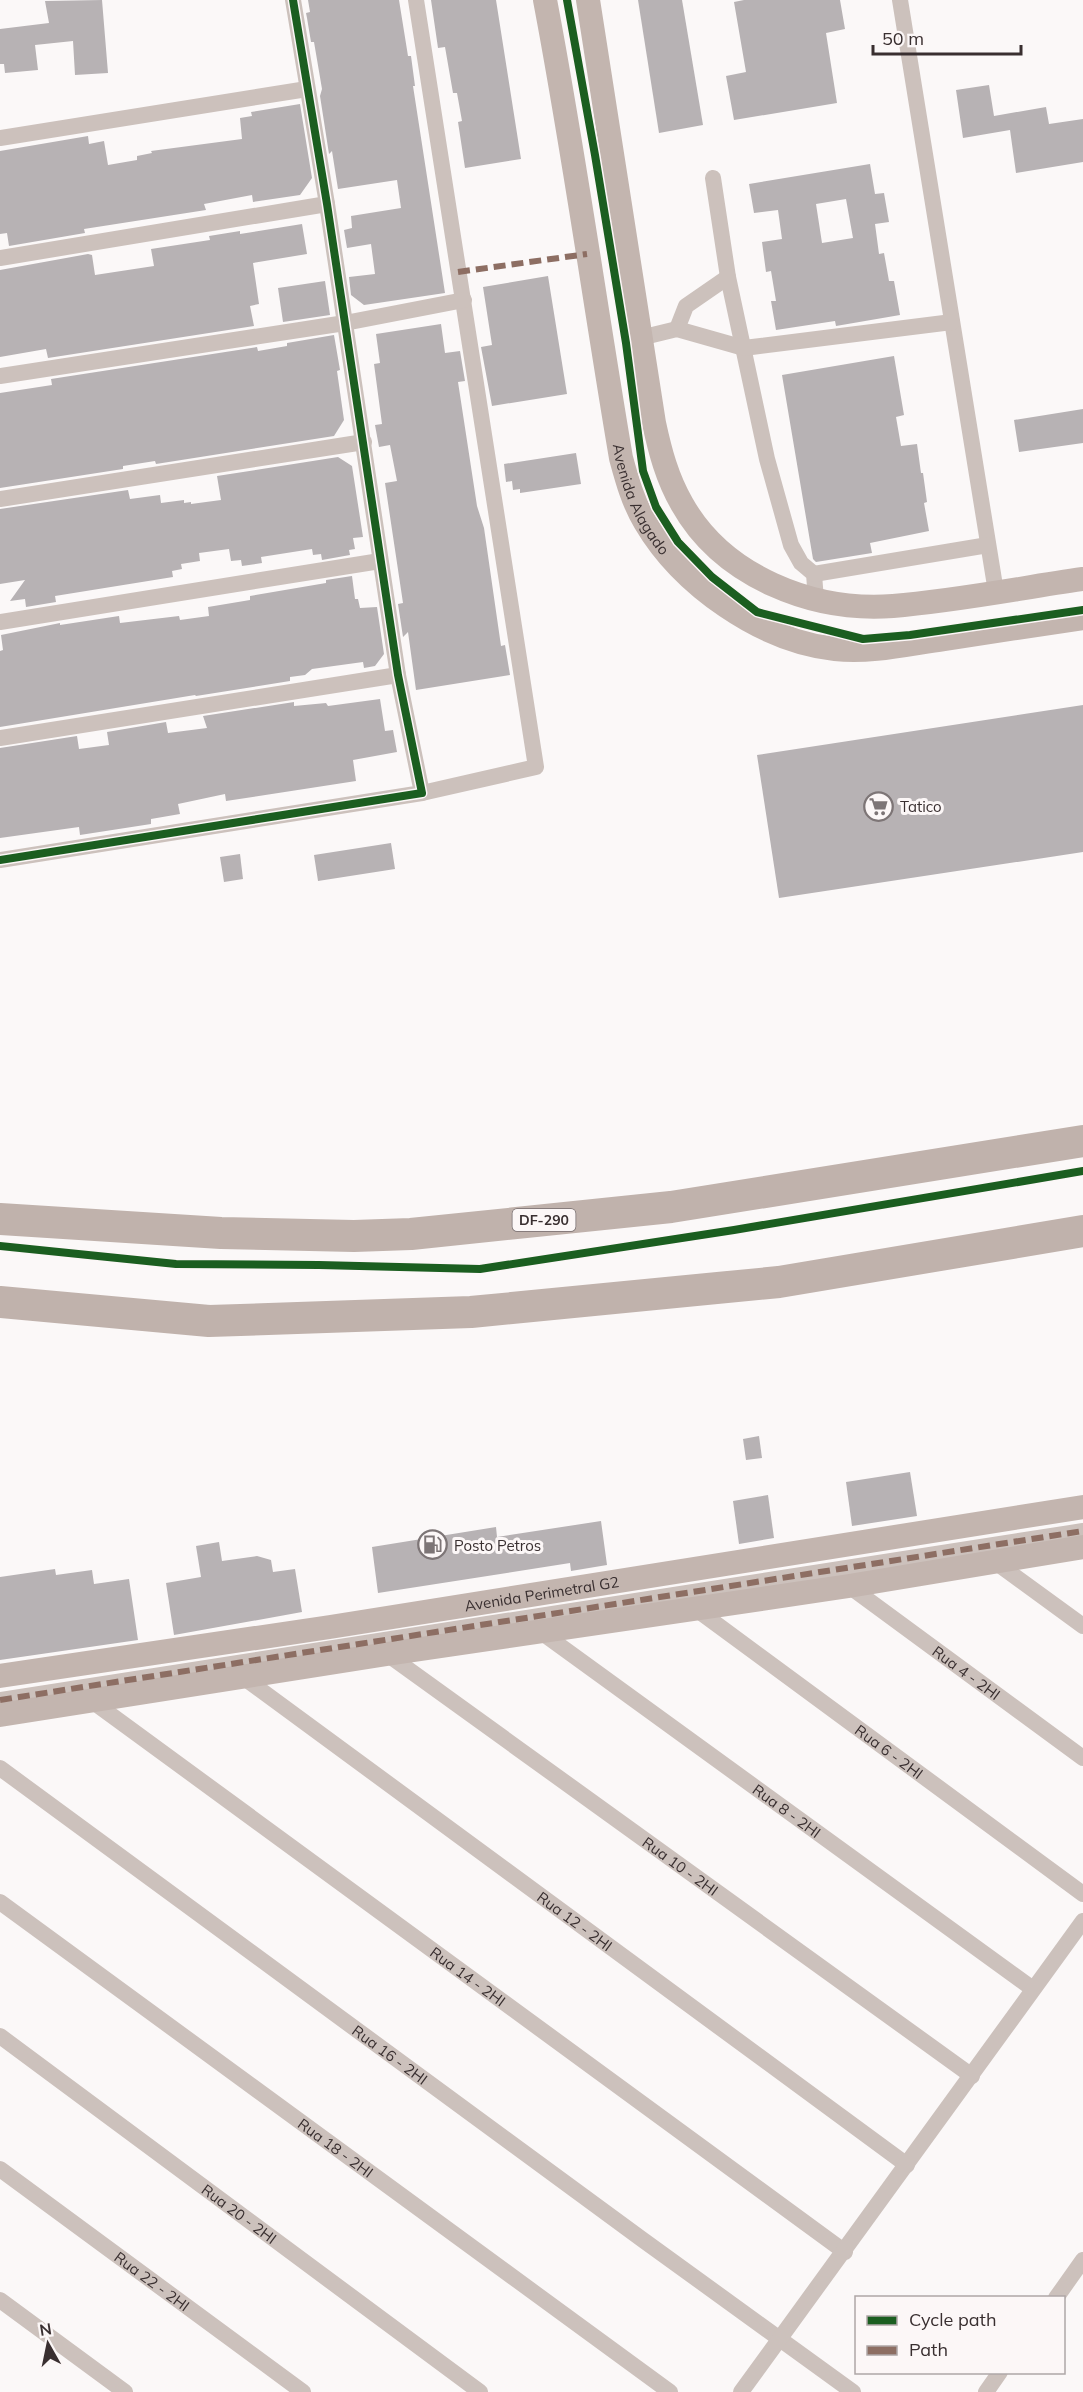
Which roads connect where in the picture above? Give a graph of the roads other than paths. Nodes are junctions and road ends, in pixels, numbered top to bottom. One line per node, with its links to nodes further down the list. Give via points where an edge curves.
1 (292, 0): 6 (street)
2 (416, 0): 12 (street)
3 (545, 0): 13 (street, Avenida Alagado)
4 (588, 0): 17 (street, Avenida Alagado)
5 (900, 0): 14 (street)
6 (307, 89): 7 (street); 9 (street)
7 (0, 138)
8 (713, 178): 11 (street)
9 (327, 204): 10 (street); 15 (street)
10 (0, 258)
11 (728, 277): 16 (street, via 686,306); 18 (street)
12 (464, 300): 15 (street); 33 (street, via 536,767)
13 (596, 303): 17 (street, via 612,333); 20 (street, Avenida Alagado)
14 (952, 322): 18 (street); 23 (street)
15 (345, 323): 19 (street); 21 (street)
16 (677, 329): 17 (street); 18 (street)
17 (639, 334): 20 (street, via 614,351); 28 (street, Avenida Alagado, via 662,457 688,513 717,546 758,577)
18 (744, 348): 25 (street, via 767,459 791,545)
19 (0, 376)
20 (609, 384): 29 (street, Avenida Alagado, via 628,487 645,522 695,583 731,609 774,632 836,649 881,648)
21 (364, 442): 22 (street); 24 (street)
22 (0, 499)
23 (988, 545): 25 (street); 27 (street)
24 (380, 561): 30 (street); 31 (street)
25 (814, 574): 28 (street)
26 (1083, 579): 27 (street, Avenida Alagado)
27 (996, 592): 28 (street, Avenida Alagado, via 892,606)
28 (816, 600)
29 (1083, 618)
30 (0, 621)
31 (398, 675): 32 (street); 33 (street)
32 (0, 738)
33 (422, 793): 34 (street)
34 (0, 860)
35 (1083, 1141): 36 (highway, DF-290, via 671,1207 411,1234 221,1233)
36 (0, 1219)
37 (1083, 1231): 38 (highway, via 779,1282 471,1312 209,1321)
38 (0, 1302)
39 (1083, 1507): 42 (street, Avenida Perimetral G2)
40 (1083, 1531): 45 (street)
41 (1083, 1547): 43 (street, Avenida Perimetral G2)
42 (784, 1554): 44 (street, Avenida Perimetral G2); 45 (street)
43 (994, 1561): 46 (street, Avenida Perimetral G2); 48 (street)
44 (734, 1583): 45 (street, Avenida Perimetral G2); 47 (street, Avenida Perimetral G2); 51 (street, Avenida Perimetral G2)
45 (788, 1586): 46 (street, Avenida Perimetral G2)
46 (849, 1586): 58 (street, Rua 4 - 2HI)
47 (696, 1609): 49 (street, Avenida Perimetral G2); 60 (street, Rua 6 - 2HI)
48 (1083, 1626)
49 (541, 1632): 50 (street, Avenida Perimetral G2); 63 (street, Rua 8 - 2HI)
50 (387, 1654): 54 (street, Avenida Perimetral G2); 65 (street, Rua 10 - 2HI)
51 (203, 1666): 52 (street, Avenida Perimetral G2); 52 (street, Avenida Perimetral G2); 54 (street, Avenida Perimetral G2)
52 (150, 1673): 53 (street, Avenida Perimetral G2); 55 (street); 56 (street, Avenida Perimetral G2)
53 (0, 1677)
54 (243, 1677): 66 (street, Rua 12 - 2HI)
55 (0, 1700)
56 (92, 1701): 57 (street, Avenida Perimetral G2); 68 (street, Rua 14 - 2HI)
57 (0, 1715)
58 (1083, 1758)
59 (0, 1768): 72 (street, Rua 16 - 2HI)
60 (1083, 1894)
61 (0, 1902): 77 (street, Rua 18 - 2HI)
62 (1083, 1921): 63 (street)
63 (1033, 1989): 65 (street)
64 (0, 2036): 76 (street, Rua 20 - 2HI)
65 (972, 2076): 66 (street)
66 (907, 2165): 68 (street)
67 (0, 2169): 75 (street, Rua 22 - 2HI)
68 (844, 2252): 72 (street)
69 (1083, 2260): 70 (street)
70 (1057, 2296)
71 (0, 2300): 74 (street)
72 (782, 2339): 78 (street); 79 (street, Rua 16 - 2HI)
73 (999, 2374): 80 (street)
74 (126, 2392)
75 (303, 2392)
76 (480, 2392)
77 (670, 2392)
78 (741, 2392)
79 (853, 2392)
80 (986, 2392)

